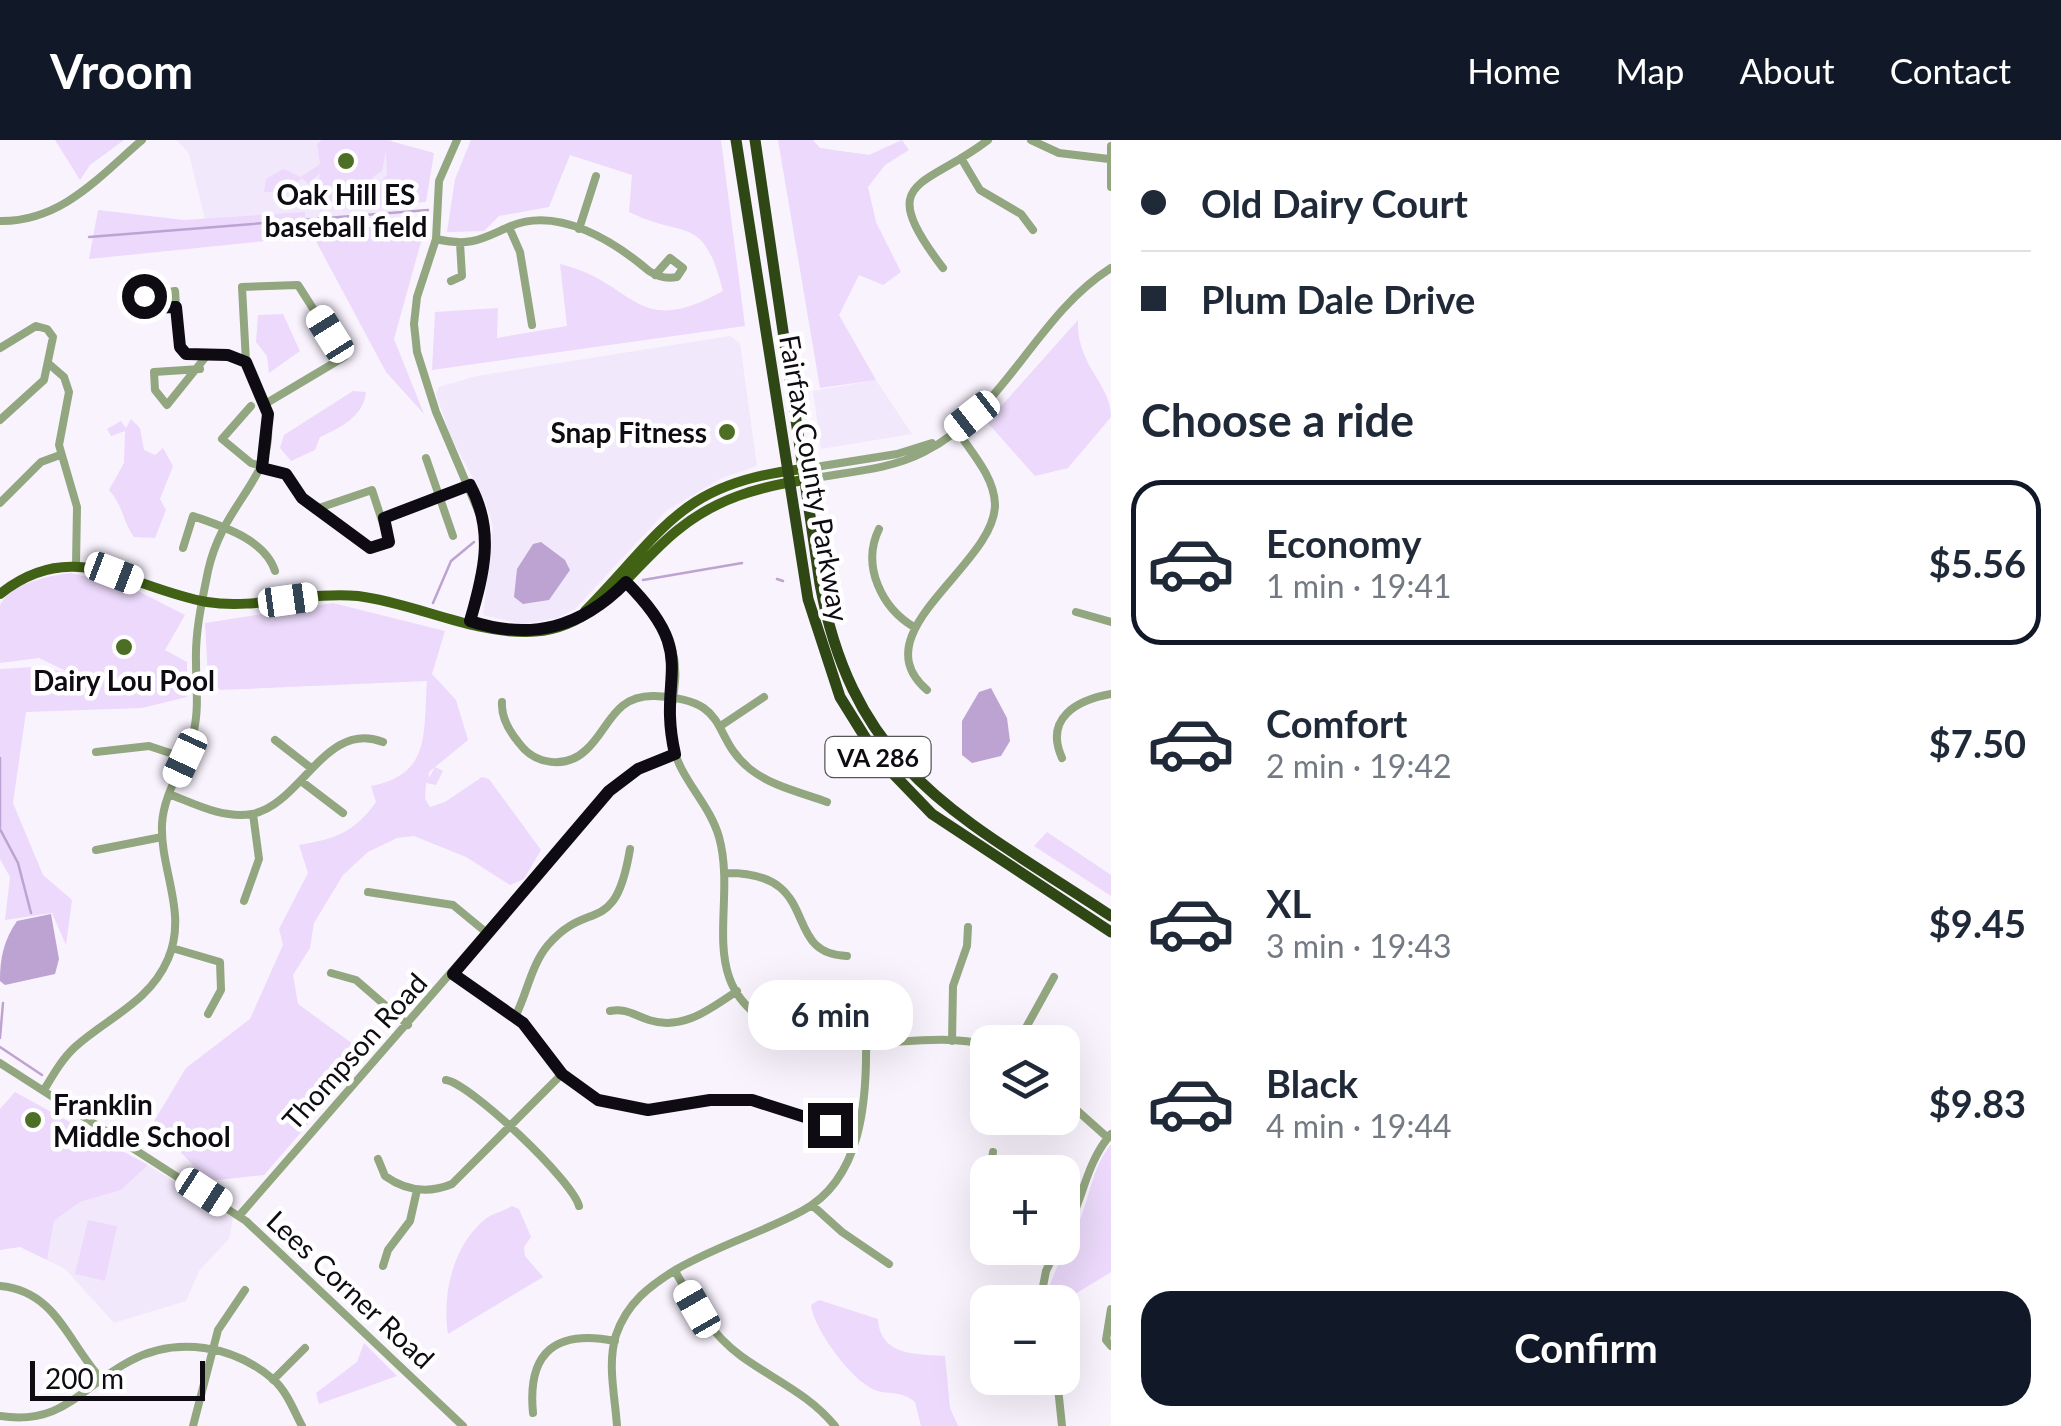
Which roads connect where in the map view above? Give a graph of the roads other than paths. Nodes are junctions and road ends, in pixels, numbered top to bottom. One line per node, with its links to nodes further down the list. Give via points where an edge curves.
1 (142, 140): 12 (street, via 56,209)
2 (458, 140): 16 (street, via 439,181)
3 (736, 140): 37 (highway, Fairfax County Parkway / VA 286)
4 (754, 140): 36 (highway, Fairfax County Parkway / VA 286)
5 (988, 140): 8 (street)
6 (1031, 140): 9 (street, via 1059,154)
7 (1111, 146): 9 (street)
8 (961, 158): 15 (street, via 980,190 1021,214); 18 (street, via 924,177 910,200 912,224)
9 (1110, 158): 11 (street)
10 (596, 176): 14 (street)
11 (1111, 187)
12 (0, 220)
13 (509, 226): 14 (street, via 551,221); 17 (street, via 494,238); 23 (street)
14 (579, 229): 20 (street, via 612,242)
15 (1033, 230)
16 (436, 239): 17 (street); 38 (street, via 417,297 414,338 447,442)
17 (460, 244): 21 (street, via 462,276)
18 (943, 268)
19 (1111, 268): 32 (street, via 1065,304 997,392)
20 (655, 274)
21 (451, 281)
22 (176, 307): 25 (street, via 182,350)
23 (532, 325)
24 (0, 348): 27 (street, via 42,326 53,337)
25 (208, 354): 26 (street); 28 (street)
26 (246, 362): 29 (street); 29 (street, via 242,287 298,285 344,357)
27 (49, 364): 31 (street, via 44,380); 33 (street, via 69,392)
28 (200, 370): 28 (street, via 154,372 155,390 168,404)
29 (265, 404): 35 (street, via 269,428)
30 (251, 406): 35 (street, via 222,439)
31 (0, 420)
32 (956, 429): 36 (street, via 898,454); 55 (street, via 988,479 994,514 986,536)
33 (60, 455): 40 (street, via 41,462); 47 (street, via 78,515)
34 (426, 458): 39 (street)
35 (262, 468): 41 (street, via 286,474); 43 (street)
36 (803, 474): 37 (main road); 80 (highway, Fairfax County Parkway / VA 286, via 831,639 868,721 940,800)
37 (789, 476): 49 (main road, via 735,483 688,506 648,537); 83 (highway, Fairfax County Parkway / VA 286, via 818,642 864,738 932,814)
38 (470, 485): 39 (street); 53 (street, via 486,552)
39 (440, 499): 42 (street); 45 (street)
40 (0, 503)
41 (316, 509): 42 (street, via 372,490); 42 (street, via 370,548 389,542)
42 (384, 518)
43 (224, 528): 46 (street, via 193,516); 48 (street, via 264,552); 51 (street)
44 (879, 529): 55 (street, via 873,548 881,598)
45 (453, 536)
46 (183, 548)
47 (76, 566): 50 (main road, via 32,574); 51 (main road)
48 (275, 570)
49 (622, 578): 53 (main road, via 596,609 550,630); 59 (street, via 668,637)
50 (0, 594)
51 (203, 600): 53 (main road, via 244,604 345,595); 66 (street, via 197,717)
52 (1076, 612): 54 (street)
53 (470, 621)
54 (1111, 622)
55 (914, 627): 56 (street, via 909,658)
56 (927, 690)
57 (1111, 694): 67 (street, via 1079,702 1064,716 1056,739)
58 (764, 697): 61 (street)
59 (672, 699): 60 (street, via 628,702 580,755 555,762 520,745 504,720); 61 (street, via 702,707); 65 (street)
60 (502, 702)
61 (722, 725): 71 (street, via 749,769)
62 (275, 740): 68 (street)
63 (383, 742): 68 (street, via 345,744)
64 (96, 752): 66 (street, via 149,746)
65 (675, 754): 77 (street, via 715,826); 82 (street, Thompson Road, via 620,781)
66 (185, 758): 70 (street)
67 (1062, 758)
68 (311, 768): 69 (street)
69 (302, 781): 72 (street, via 278,804); 73 (street)
70 (169, 794): 72 (street, via 219,813); 74 (street)
71 (827, 802)
72 (252, 814): 79 (street, via 259,859)
73 (343, 814)
74 (162, 837): 75 (street); 84 (street, via 176,914)
75 (96, 850)
76 (630, 850): 92 (street, via 618,897 546,947)
77 (724, 873): 85 (street, via 775,880 794,898 811,942 824,953); 89 (street, via 720,943)
78 (368, 892): 82 (street, via 453,905)
79 (244, 902)
80 (1111, 916)
81 (968, 927): 96 (street, via 953,986)
82 (487, 932): 87 (street, Thompson Road)
83 (1111, 932)
84 (172, 948): 91 (street, via 220,962 221,990); 101 (street, via 149,990 71,1051)
85 (846, 956)
86 (332, 972): 93 (street, via 356,980)
87 (453, 974): 92 (street); 93 (street, Thompson Road)
88 (1054, 977): 94 (street)
89 (737, 991): 90 (street, via 674,1023); 95 (street, via 764,1020 794,1036)
90 (610, 1011)
91 (208, 1014)
92 (516, 1017): 99 (street)
93 (408, 1025): 113 (street, Thompson Road)
94 (1027, 1025)
95 (866, 1041): 96 (street); 104 (street, via 866,1099)
96 (952, 1041): 97 (street)
97 (970, 1043)
98 (0, 1063): 101 (street, Lees Corner Road)
99 (562, 1074): 103 (street); 104 (street, via 587,1094 624,1108 752,1100)
100 (446, 1080): 103 (street, via 463,1086)
101 (44, 1090): 113 (street, Lees Corner Road)
102 (1080, 1112): 105 (street)
103 (508, 1128): 109 (street, via 460,1179); 112 (street, via 570,1187)
104 (857, 1135): 111 (street, via 832,1186)
105 (1109, 1136): 110 (street, via 1091,1162)
106 (993, 1152): 107 (street)
107 (993, 1155)
108 (378, 1159): 109 (street, via 390,1180)
109 (418, 1190): 115 (street)
110 (1080, 1198)
111 (812, 1204): 114 (street); 116 (street)
112 (578, 1206)
113 (239, 1216): 132 (street, Lees Corner Road)
114 (889, 1264)
115 (384, 1266)
116 (675, 1271): 120 (street, via 636,1300); 134 (street, via 726,1343 807,1397)
117 (0, 1286): 124 (street, via 48,1304)
118 (245, 1290): 123 (street, via 224,1316)
119 (1111, 1309): 121 (street)
120 (615, 1341): 127 (street, via 582,1336 549,1350 532,1381); 133 (street)
121 (1111, 1346)
122 (305, 1348): 125 (street)
123 (212, 1349): 124 (street, via 158,1349); 125 (street); 130 (street)
124 (103, 1380): 129 (street, via 66,1408)
125 (274, 1380): 131 (street)
126 (1059, 1395): 135 (street)
127 (533, 1412)
128 (0, 1416): 129 (street)
129 (17, 1422)
130 (194, 1426)
131 (302, 1426)
132 (463, 1426)
133 (617, 1426)
134 (834, 1426)
135 (1062, 1426)

